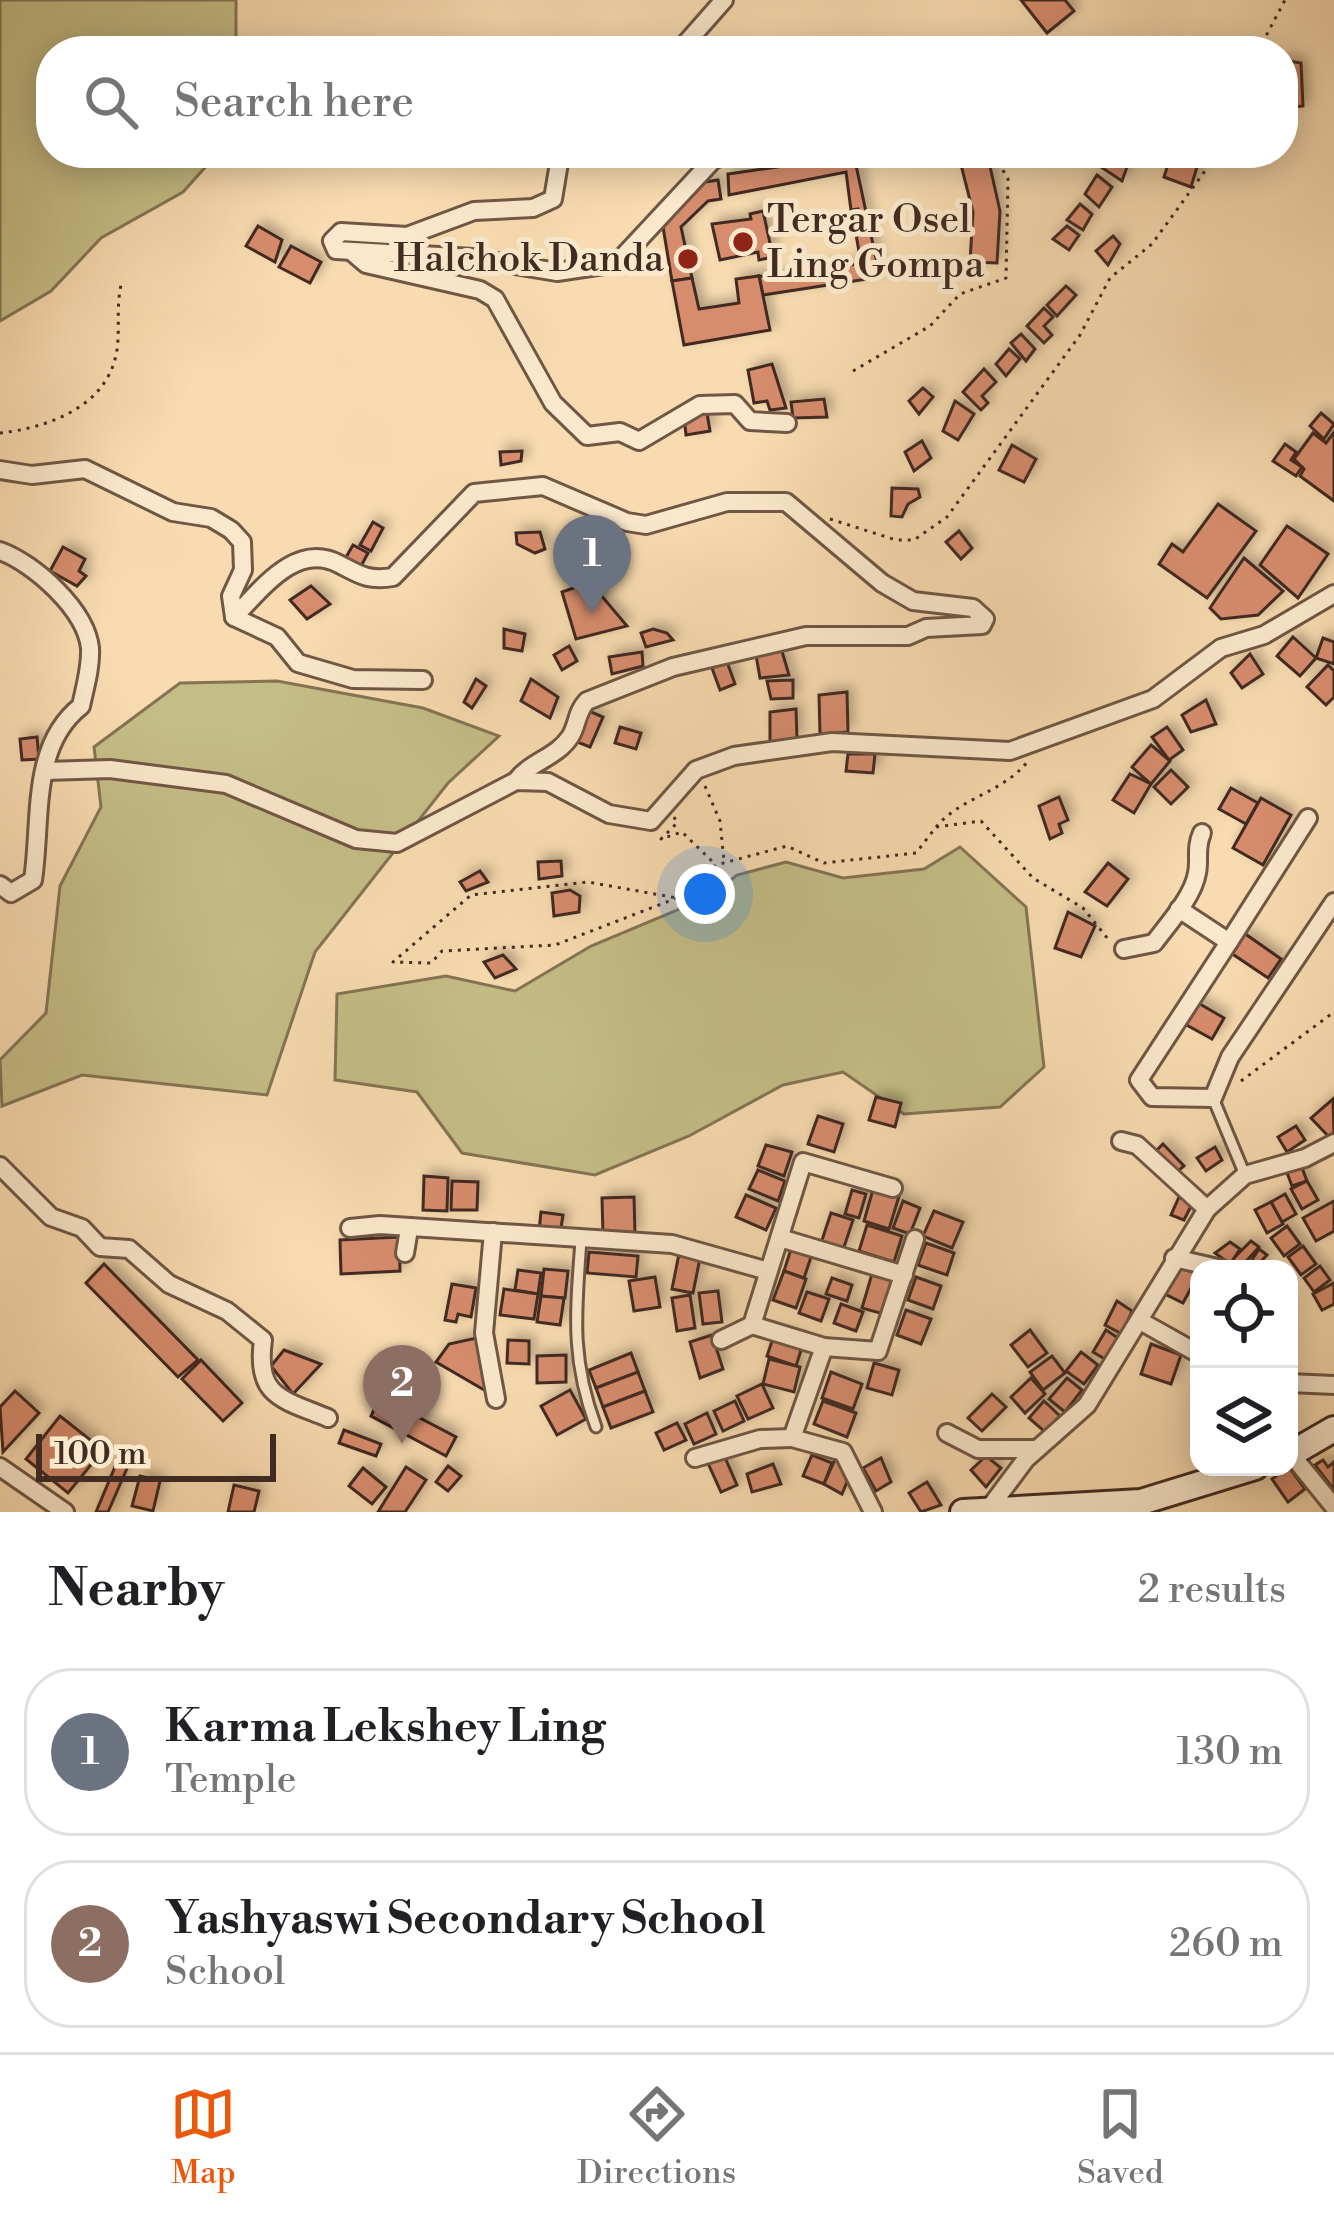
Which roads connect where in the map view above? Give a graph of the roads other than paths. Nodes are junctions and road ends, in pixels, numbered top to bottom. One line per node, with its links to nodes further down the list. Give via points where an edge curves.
1 (724, 0): 2 (street)
2 (692, 36)
3 (558, 168): 5 (street, via 553,199 532,208 474,211 406,236 340,232 336,250)
4 (705, 168): 5 (street, via 617,263 557,272)
5 (351, 251): 6 (street, via 366,264 494,299 553,403 587,436 620,432 639,441 700,405 735,404 750,421)
6 (787, 423)
7 (0, 470): 10 (street, via 32,476 85,469 231,530 242,542 243,570 231,596)
8 (0, 551): 12 (street, via 63,599 90,644 81,706 59,723 46,748)
9 (1334, 594): 13 (street, via 1264,635 1221,648 1153,699 1010,751 832,742 734,756 693,774 651,821 609,814 548,782)
10 (234, 617): 11 (street, via 277,637 298,663 353,679); 13 (street, via 297,560 320,557 375,580 393,577 474,493 543,486 646,525 727,502 786,502 881,583 914,601 973,608 985,619 908,636 806,637 673,667 587,701 573,734)
11 (423, 680)
12 (46, 772): 13 (street, via 110,770 226,784 356,839 397,843); 16 (street, via 33,880 11,893)
13 (516, 782)
14 (1308, 818): 19 (street)
15 (1202, 833): 18 (street, via 1197,874)
16 (0, 885)
17 (1334, 902): 21 (street, via 1230,1057)
18 (1179, 909): 19 (street); 20 (street, via 1154,943)
19 (1229, 942): 21 (street, via 1139,1080 1152,1097)
20 (1124, 949)
21 (1214, 1098): 25 (lane)
22 (1121, 1141): 27 (street, via 1137,1145)
23 (1334, 1143): 25 (street)
24 (0, 1166): 47 (street, via 51,1217 82,1228 100,1247 129,1250 169,1284 227,1311 263,1340 271,1394)
25 (1245, 1174): 27 (street)
26 (893, 1188): 32 (street, via 803,1162)
27 (1207, 1209): 35 (street)
28 (350, 1228): 29 (street)
29 (409, 1229): 30 (street); 34 (street)
30 (493, 1232): 31 (street); 46 (street, via 484,1333)
31 (592, 1237): 37 (street, via 672,1244); 48 (lane, via 579,1242 574,1330 578,1379)
32 (780, 1238): 37 (street); 38 (street)
33 (915, 1239): 38 (street)
34 (405, 1253)
35 (1174, 1258): 36 (street); 39 (street)
36 (1190, 1262)
37 (768, 1271): 40 (street)
38 (904, 1275): 42 (street, via 878,1351)
39 (1142, 1322): 43 (street); 52 (street, via 1087,1405)
40 (752, 1325): 41 (street); 42 (street)
41 (721, 1340)
42 (824, 1347): 51 (street)
43 (1190, 1349)
44 (1298, 1384): 45 (street)
45 (1334, 1385)
46 (496, 1399)
47 (328, 1418)
48 (596, 1427)
49 (1334, 1429): 53 (main road)
50 (947, 1433): 52 (street, via 978,1449)
51 (792, 1438): 54 (street); 62 (street, via 843,1452)
52 (1037, 1449): 58 (street)
53 (1298, 1449)
54 (695, 1458)
55 (1298, 1464): 59 (street)
56 (0, 1467): 61 (street)
57 (1226, 1476): 60 (main road, via 1141,1502)
58 (991, 1507): 60 (main road); 63 (main road)
59 (1334, 1507)
60 (1048, 1511)
61 (65, 1512)
62 (873, 1512)
63 (963, 1512)

